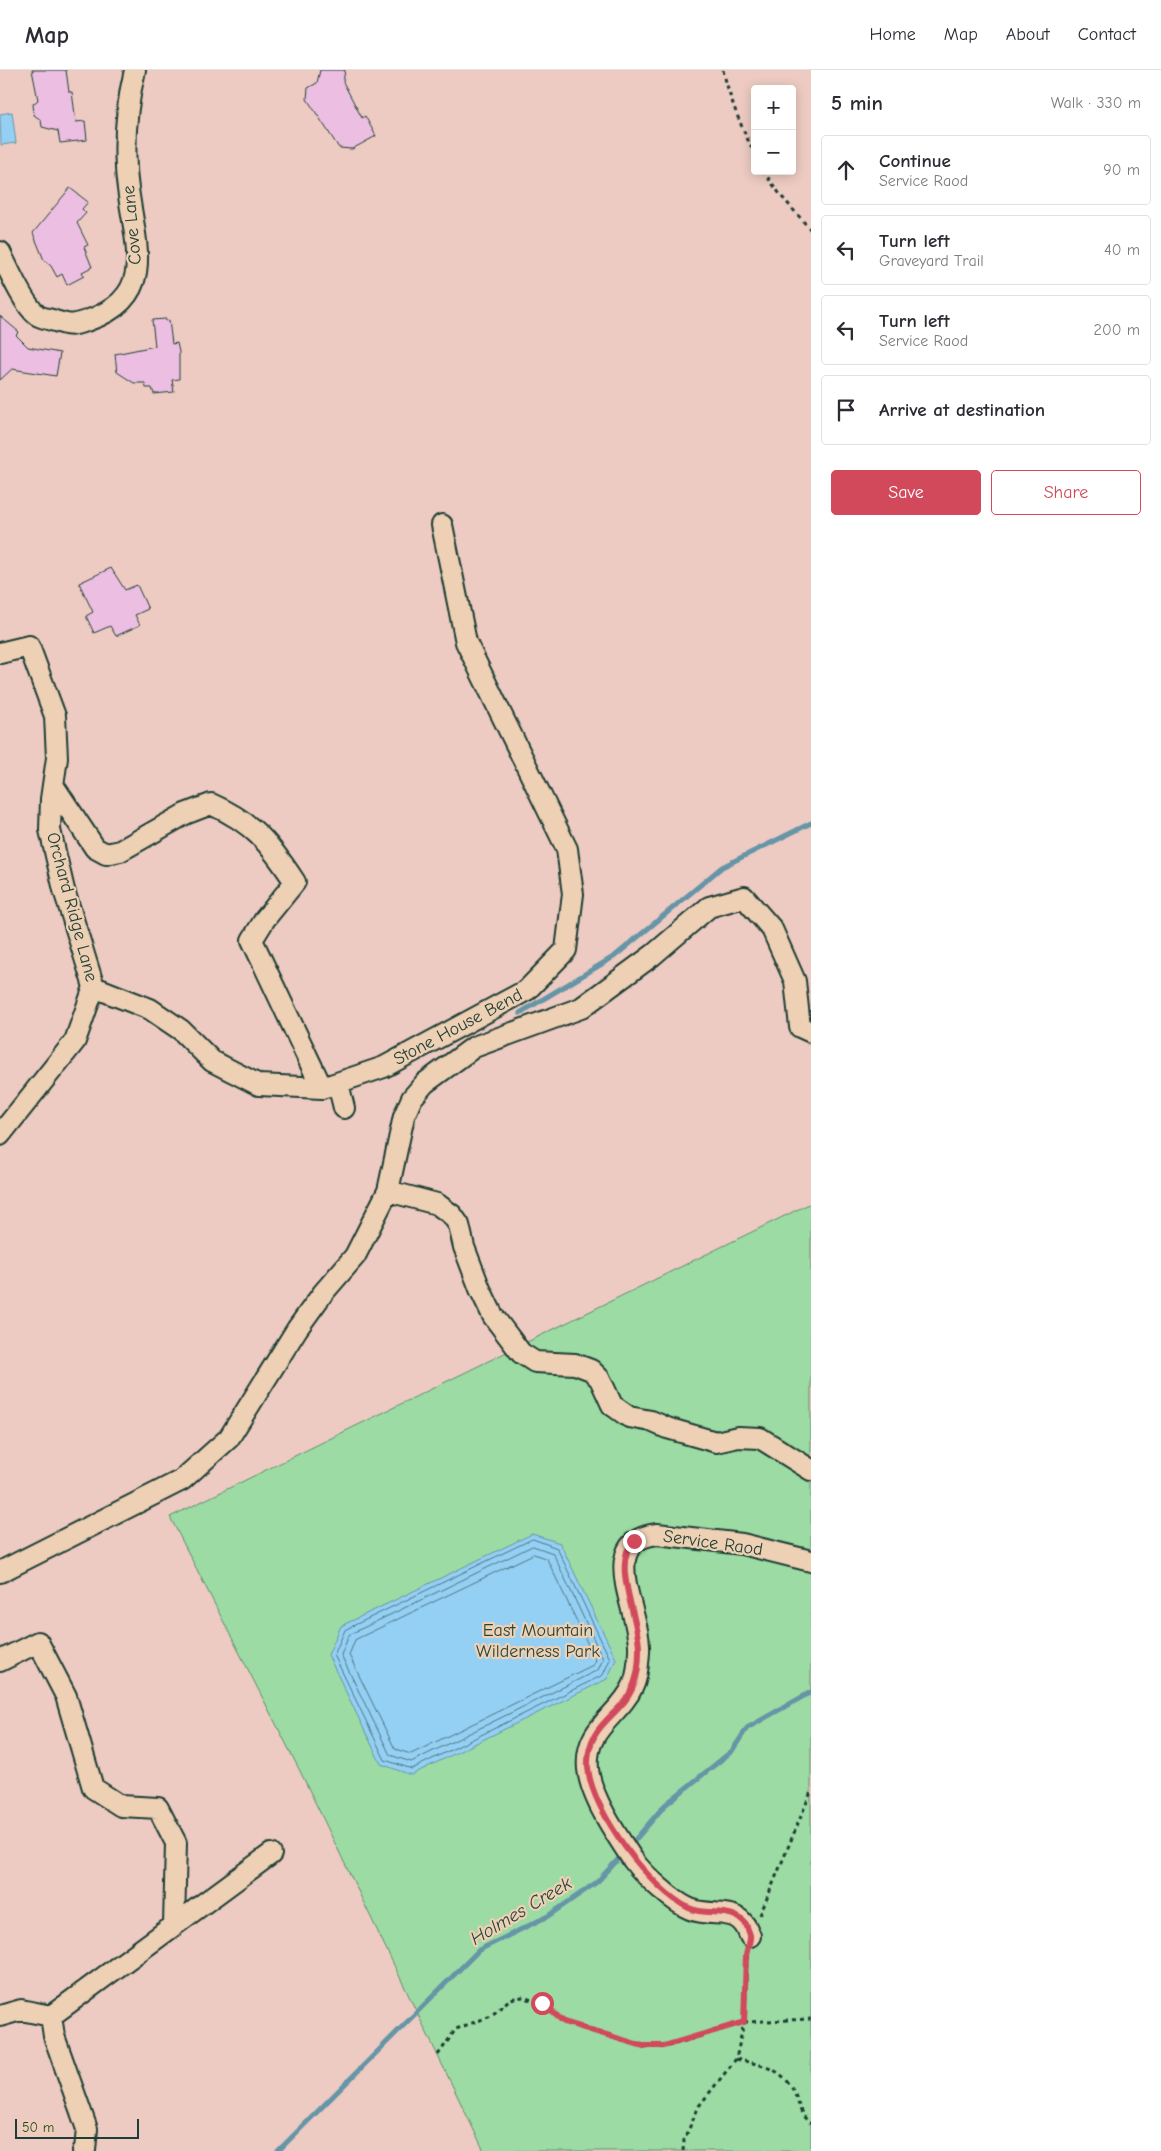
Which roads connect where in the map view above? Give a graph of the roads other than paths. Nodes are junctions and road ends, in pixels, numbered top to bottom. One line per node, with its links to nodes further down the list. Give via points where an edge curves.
1 (135, 70): 2 (street, Cove Lane, via 126,107 126,169 139,264 132,287 118,307 97,319 71,326 37,315 19,291)
2 (0, 252)
3 (442, 525): 8 (street, Stone House Bend, via 466,642 567,849 573,894 566,950 527,990 384,1067)
4 (0, 653): 5 (street, Orchard Ridge Lane, via 29,646 55,716 57,758)
5 (53, 785): 6 (street, Orchard Ridge Lane, via 50,830 64,890); 8 (street, via 95,848 106,854 120,851 185,814 212,804 235,814 271,845 295,882 252,940)
6 (94, 987): 8 (street, Stone House Bend, via 150,1009 181,1030 212,1061 259,1085); 10 (street, Orchard Ridge Lane, via 75,1042)
7 (811, 1032): 11 (street, via 800,1027 796,981 772,929 744,897 709,907 653,955 581,1008 474,1046 425,1083 412,1098 404,1116)
8 (330, 1085): 9 (street)
9 (344, 1108)
10 (0, 1135)
11 (388, 1191): 12 (street, via 437,1204 452,1215 459,1225 464,1247 493,1316 520,1353 535,1362 575,1364 591,1370 600,1379 612,1405 629,1417 652,1421 716,1442 738,1437 760,1438); 14 (street, via 355,1256 297,1329 230,1438 182,1480)
12 (811, 1470)
13 (811, 1561): 18 (street, Service Raod, via 742,1544 657,1534 634,1541 624,1560 638,1636 634,1684 597,1730 588,1753 593,1788 616,1834 635,1862 669,1895 690,1909 737,1916 746,1925)
14 (0, 1572)
15 (0, 1661): 17 (street, via 38,1642 66,1696 93,1788 121,1806 158,1808 176,1843)
16 (271, 1854): 17 (street)
17 (174, 1925): 20 (street)
18 (750, 1936)
19 (0, 2016): 20 (street, via 21,2010)
20 (51, 2016): 21 (street, via 54,2036 87,2129)
21 (83, 2151)

